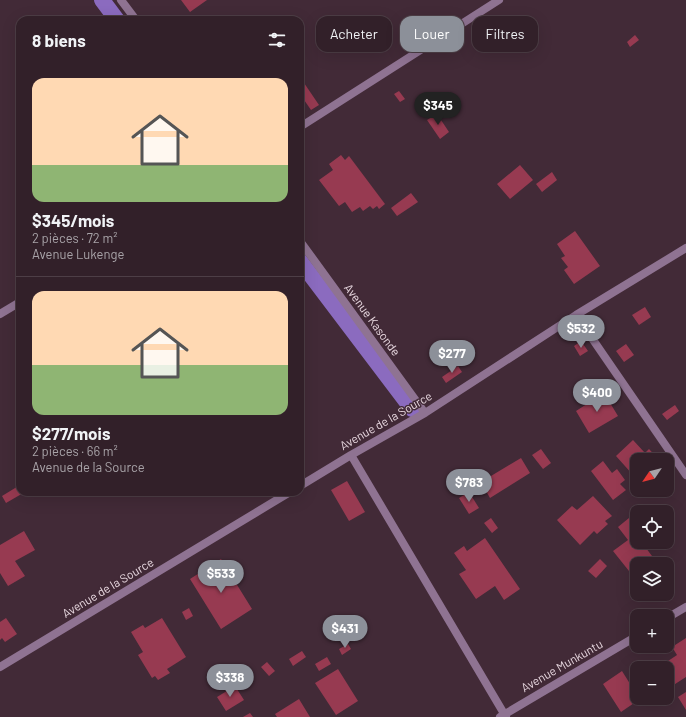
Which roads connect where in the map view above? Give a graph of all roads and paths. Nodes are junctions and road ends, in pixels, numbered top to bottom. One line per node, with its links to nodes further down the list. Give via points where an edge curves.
1 (121, 0): 3 (street)
2 (499, 0): 4 (street)
3 (133, 16)
4 (304, 124)
5 (304, 247): 10 (street, Avenue Kasonde)
6 (686, 248): 9 (street, Avenue de la Source)
7 (16, 304): 8 (street)
8 (0, 314)
9 (576, 315): 10 (street, Avenue de la Source); 12 (street)
10 (425, 413): 11 (street, Avenue de la Source)
11 (350, 456): 13 (street, Avenue de la Source); 19 (street)
12 (686, 475)
13 (304, 484)
14 (283, 496): 18 (street, Avenue de la Source)
15 (686, 607): 16 (street)
16 (674, 614)
17 (630, 640): 19 (street, Avenue Munkuntu)
18 (0, 667)
19 (503, 716)

